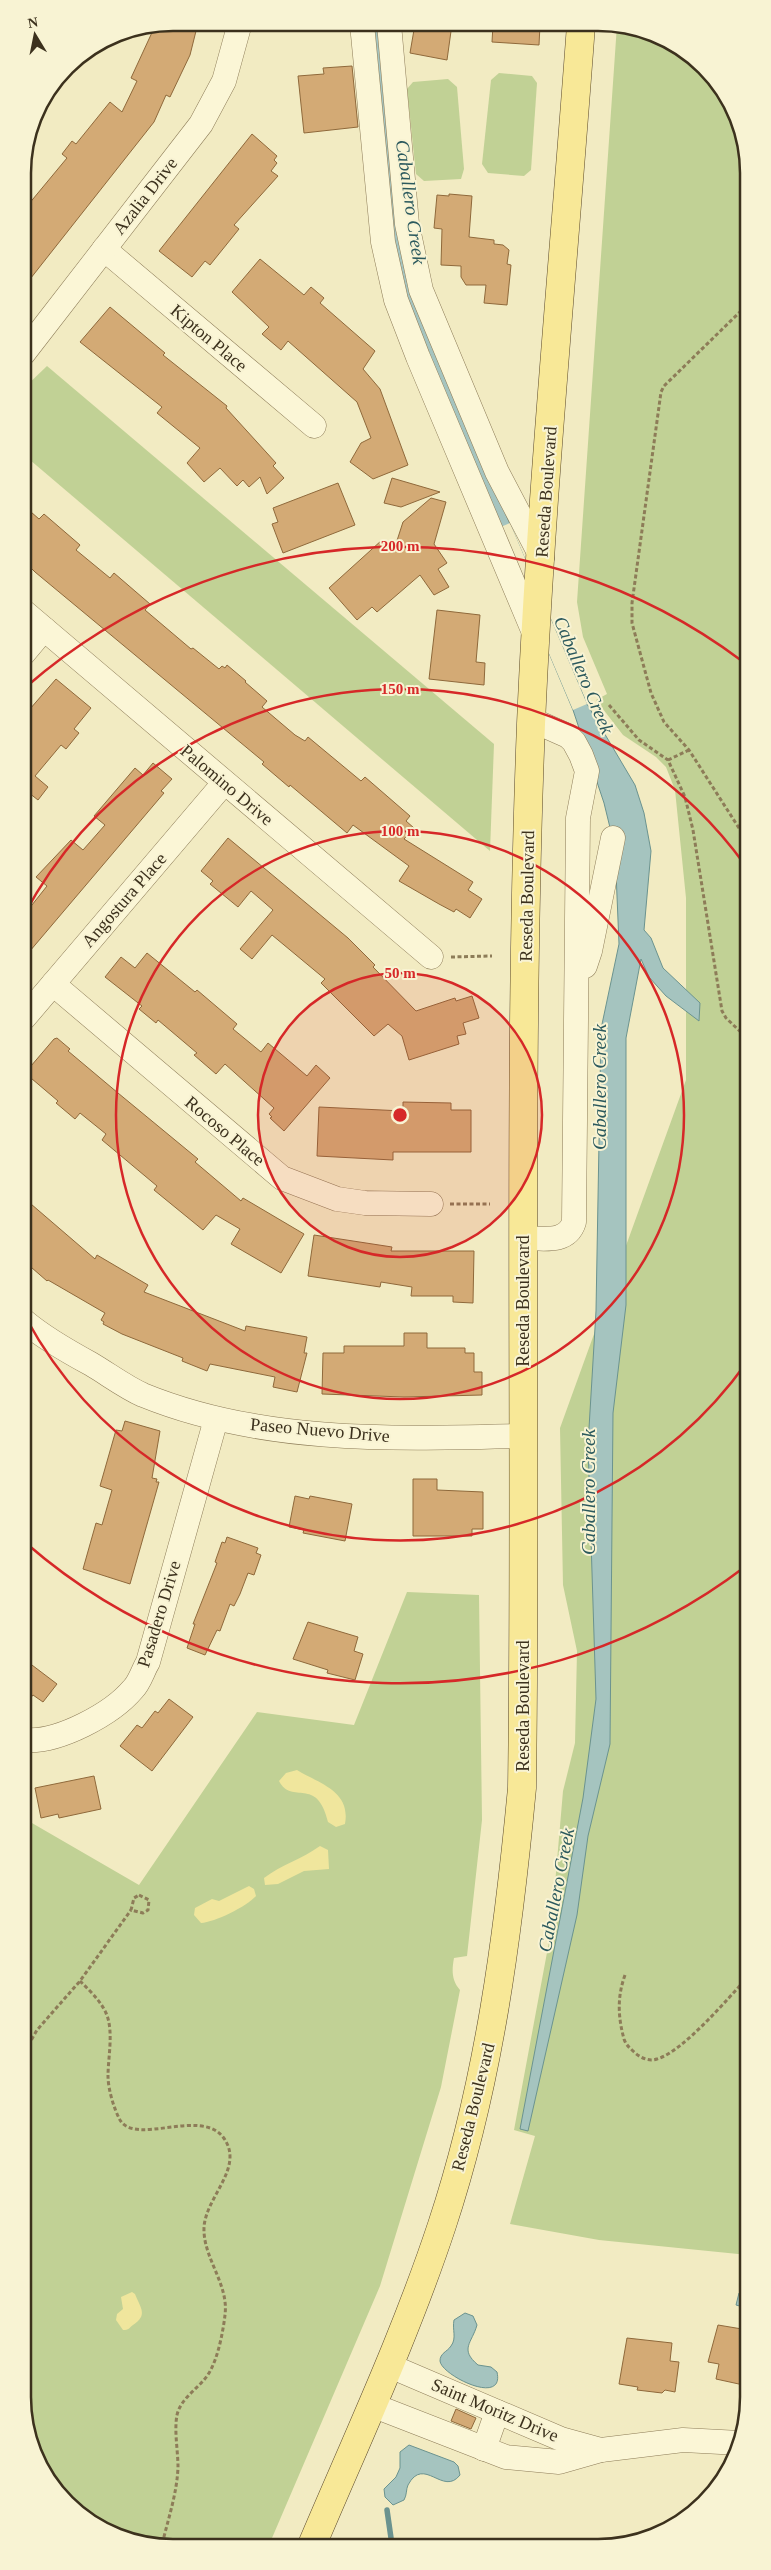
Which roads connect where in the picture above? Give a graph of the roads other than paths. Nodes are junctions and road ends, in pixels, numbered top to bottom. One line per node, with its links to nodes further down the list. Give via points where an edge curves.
1 (238, 31): 5 (street, Azalia Drive, via 224,81 201,124)
2 (363, 31): 11 (street, via 383,242 396,300)
3 (390, 31): 8 (street, via 407,224 421,290 497,472)
4 (581, 31): 8 (main road, Reseda Boulevard)
5 (104, 249): 6 (street, Azalia Drive); 7 (street, Kipton Place)
6 (32, 342)
7 (314, 426)
8 (542, 558): 11 (main road, Reseda Boulevard)
9 (32, 619): 10 (street, Palomino Drive)
10 (44, 629): 12 (street); 14 (street, Palomino Drive)
11 (537, 633): 13 (main road, Reseda Boulevard)
12 (32, 644)
13 (532, 720): 18 (street, via 568,736 574,742 586,771 578,818); 21 (main road, Reseda Boulevard, via 526,904)
14 (224, 783): 16 (street, Palomino Drive); 17 (street, Angostura Place)
15 (613, 838): 18 (street, via 590,951)
16 (431, 957)
17 (53, 984): 19 (street, Angostura Place); 20 (street, Rocoso Place, via 282,1178 337,1199 365,1203)
18 (576, 991): 21 (street, via 574,1222 571,1230 561,1238)
19 (32, 1009)
20 (432, 1204)
21 (524, 1238): 24 (main road, Reseda Boulevard)
22 (31, 1327): 23 (street, Paseo Nuevo Drive, via 142,1394)
23 (216, 1419): 24 (street, Paseo Nuevo Drive, via 279,1430 346,1436); 25 (street, Pasadero Drive, via 148,1662 134,1688 109,1711 75,1730)
24 (522, 1436): 26 (main road, Reseda Boulevard, via 522,1788 498,1996 471,2123 442,2224)
25 (31, 1739)
26 (390, 2366): 27 (main road, Reseda Boulevard); 28 (street, Saint Moritz Drive)
27 (372, 2405): 30 (street, Saint Moritz Drive); 32 (main road, Reseda Boulevard)
28 (497, 2412): 30 (street); 31 (street, Saint Moritz Drive, via 561,2439)
29 (732, 2443): 31 (street, Saint Moritz Drive, via 683,2440)
30 (484, 2449): 31 (street, Saint Moritz Drive, via 506,2458 559,2462)
31 (601, 2450)
32 (315, 2539)

